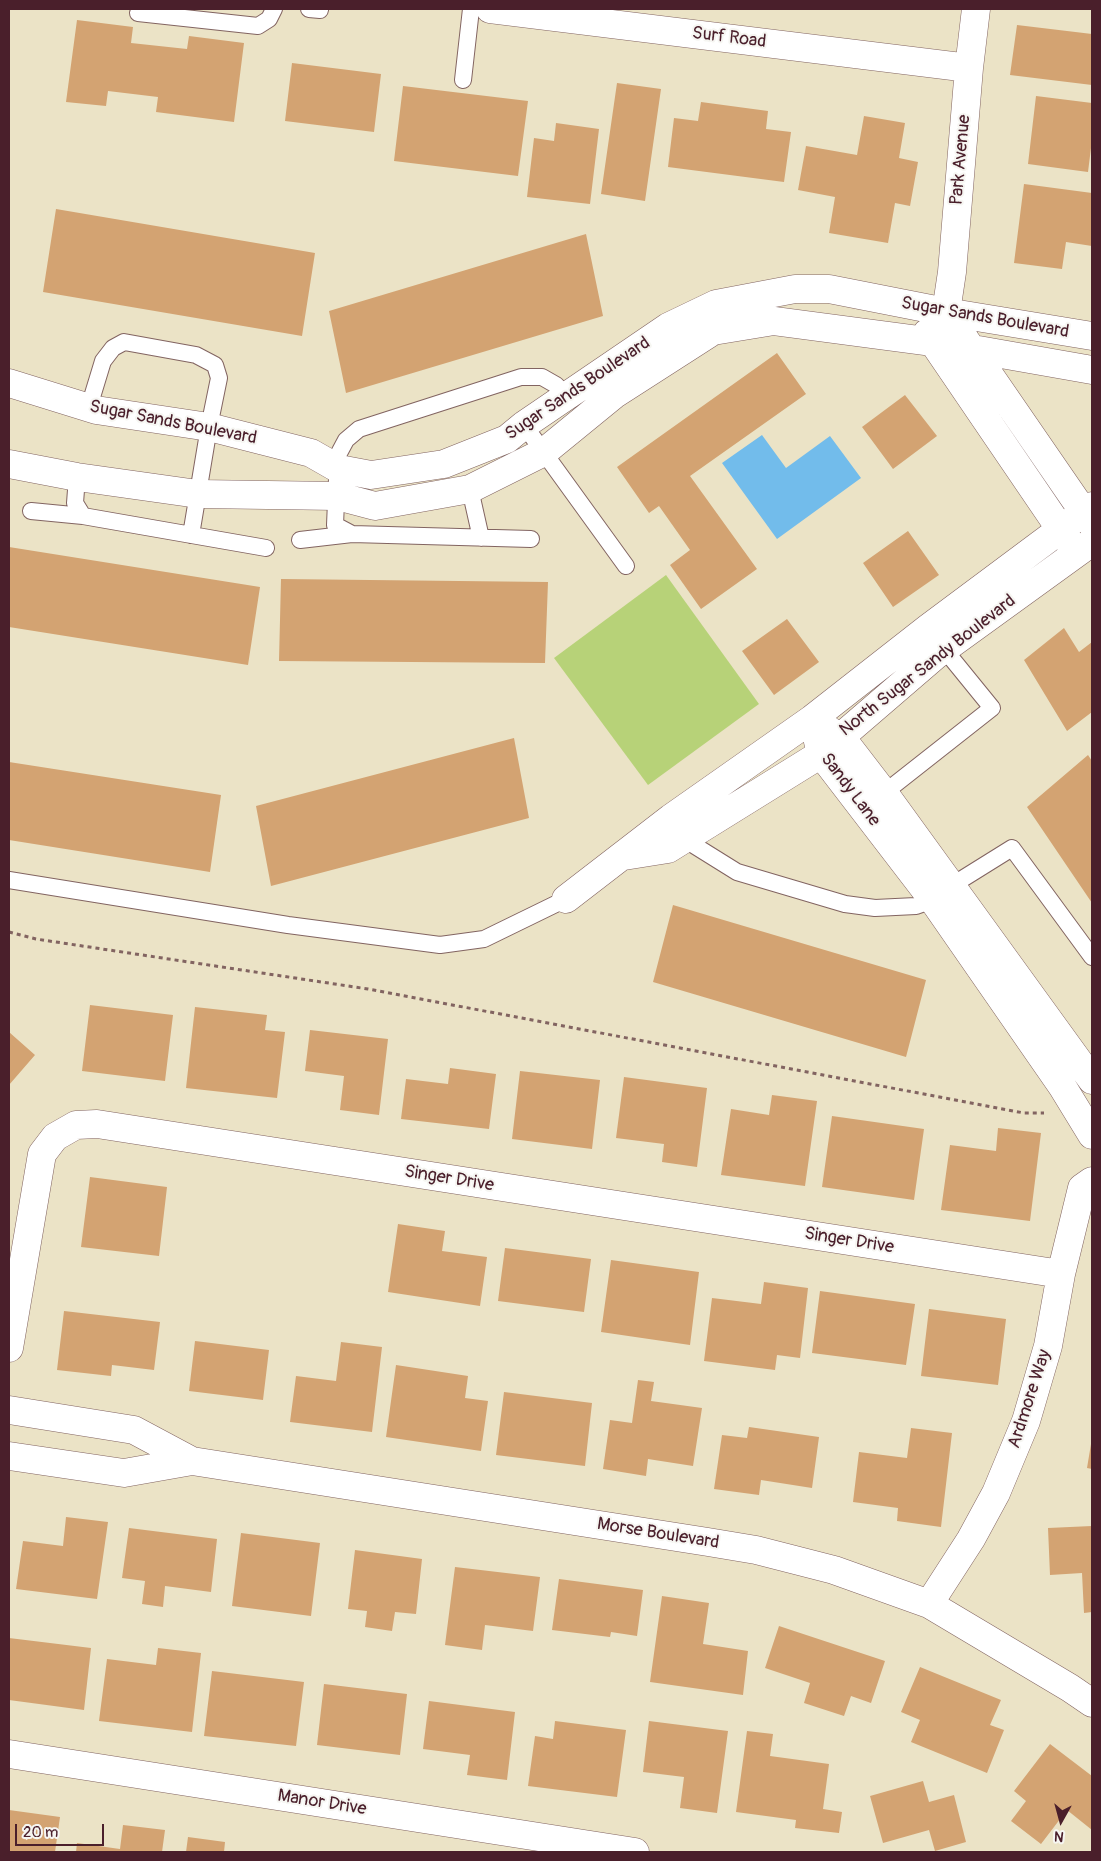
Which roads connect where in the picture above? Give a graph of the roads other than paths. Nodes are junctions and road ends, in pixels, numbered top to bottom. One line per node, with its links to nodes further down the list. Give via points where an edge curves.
1 (274, 9): 5 (lane, via 269,19 258,26)
2 (471, 9): 7 (lane)
3 (490, 9): 6 (street, Surf Road)
4 (976, 9): 6 (street, Park Avenue)
5 (145, 12)
6 (969, 68): 9 (street, Park Avenue)
7 (463, 80)
8 (907, 304): 9 (street, Sugar Sands Boulevard); 11 (street, North Sugar Sandy Boulevard); 15 (street, Sugar Sands Boulevard, via 830,289 795,289 716,304 668,327)
9 (946, 312): 10 (street, Sugar Sands Boulevard); 12 (street, North Sugar Sandy Boulevard)
10 (1092, 336)
11 (933, 342): 12 (street, Sugar Sands Boulevard); 19 (street, Sugar Sands Boulevard, via 774,321 713,331 614,394); 29 (street, North Sugar Sandy Boulevard)
12 (971, 349): 13 (street, Sugar Sands Boulevard); 27 (street, North Sugar Sandy Boulevard)
13 (1092, 370)
14 (9, 383): 16 (street, Sugar Sands Boulevard)
15 (568, 397): 17 (street, Sugar Sands Boulevard); 21 (lane, via 542,377 521,377 359,429 346,440 338,455)
16 (90, 407): 18 (street, Sugar Sands Boulevard); 18 (lane, via 103,361 113,348 124,342 196,355 215,365 219,378)
17 (524, 425): 19 (lane); 21 (street, Sugar Sands Boulevard, via 507,439 444,464 371,476)
18 (208, 427): 21 (street, Sugar Sands Boulevard, via 312,453); 24 (lane)
19 (544, 452): 23 (street, Sugar Sands Boulevard); 37 (lane)
20 (9, 464): 22 (street, Sugar Sands Boulevard)
21 (339, 468): 25 (lane)
22 (77, 477): 24 (street, Sugar Sands Boulevard); 28 (lane, via 75,503)
23 (470, 489): 25 (street, Sugar Sands Boulevard, via 375,506); 32 (lane)
24 (198, 494): 25 (street, Sugar Sands Boulevard); 31 (lane)
25 (337, 496): 30 (lane, via 335,525)
26 (31, 510): 28 (lane)
27 (1089, 514): 29 (street, North Sugar Sandy Boulevard)
28 (83, 516): 31 (lane)
29 (1060, 529): 35 (street, North Sugar Sandy Boulevard); 39 (street, North Sugar Sandy Boulevard)
30 (352, 534): 32 (lane); 34 (lane)
31 (191, 535): 36 (lane)
32 (481, 538): 33 (lane)
33 (531, 539)
34 (300, 540)
35 (1085, 547): 38 (street, North Sugar Sandy Boulevard)
36 (266, 548)
37 (626, 566)
38 (944, 649): 40 (street, North Sugar Sandy Boulevard); 41 (lane, via 992,708)
39 (812, 719): 40 (street, Sandy Lane); 43 (street, North Sugar Sandy Boulevard)
40 (829, 746): 41 (street, Sandy Lane, via 844,741); 42 (street, North Sugar Sandy Boulevard); 45 (street, Sandy Lane)
41 (884, 793): 45 (street, Sandy Lane)
42 (684, 838): 43 (street, North Sugar Sandy Boulevard, via 668,849); 45 (lane, via 737,872 845,904 875,908 916,906)
43 (620, 857): 46 (street, North Sugar Sandy Boulevard)
44 (9, 880): 46 (lane, via 288,925 440,945 484,939)
45 (942, 893): 47 (lane, via 1012,848); 48 (street, Sandy Lane); 49 (street, Sandy Lane)
46 (566, 899)
47 (1092, 957)
48 (1091, 1073)
49 (1092, 1135)
50 (1092, 1181): 51 (street, Ardmore Way, via 1082,1188)
51 (1061, 1274): 52 (street, Singer Drive, via 97,1124 76,1125 55,1137 42,1154); 56 (street, Ardmore Way, via 1048,1346 1026,1421 996,1493)
52 (9, 1348)
53 (9, 1410): 55 (street, Morse Boulevard, via 134,1430)
54 (9, 1456): 55 (street, Morse Boulevard, via 124,1473)
55 (192, 1461): 56 (street, Morse Boulevard, via 756,1550 834,1570)
56 (929, 1604): 57 (street, Morse Boulevard)
57 (1092, 1703)
58 (9, 1754): 59 (street, Manor Drive)
59 (635, 1852)

